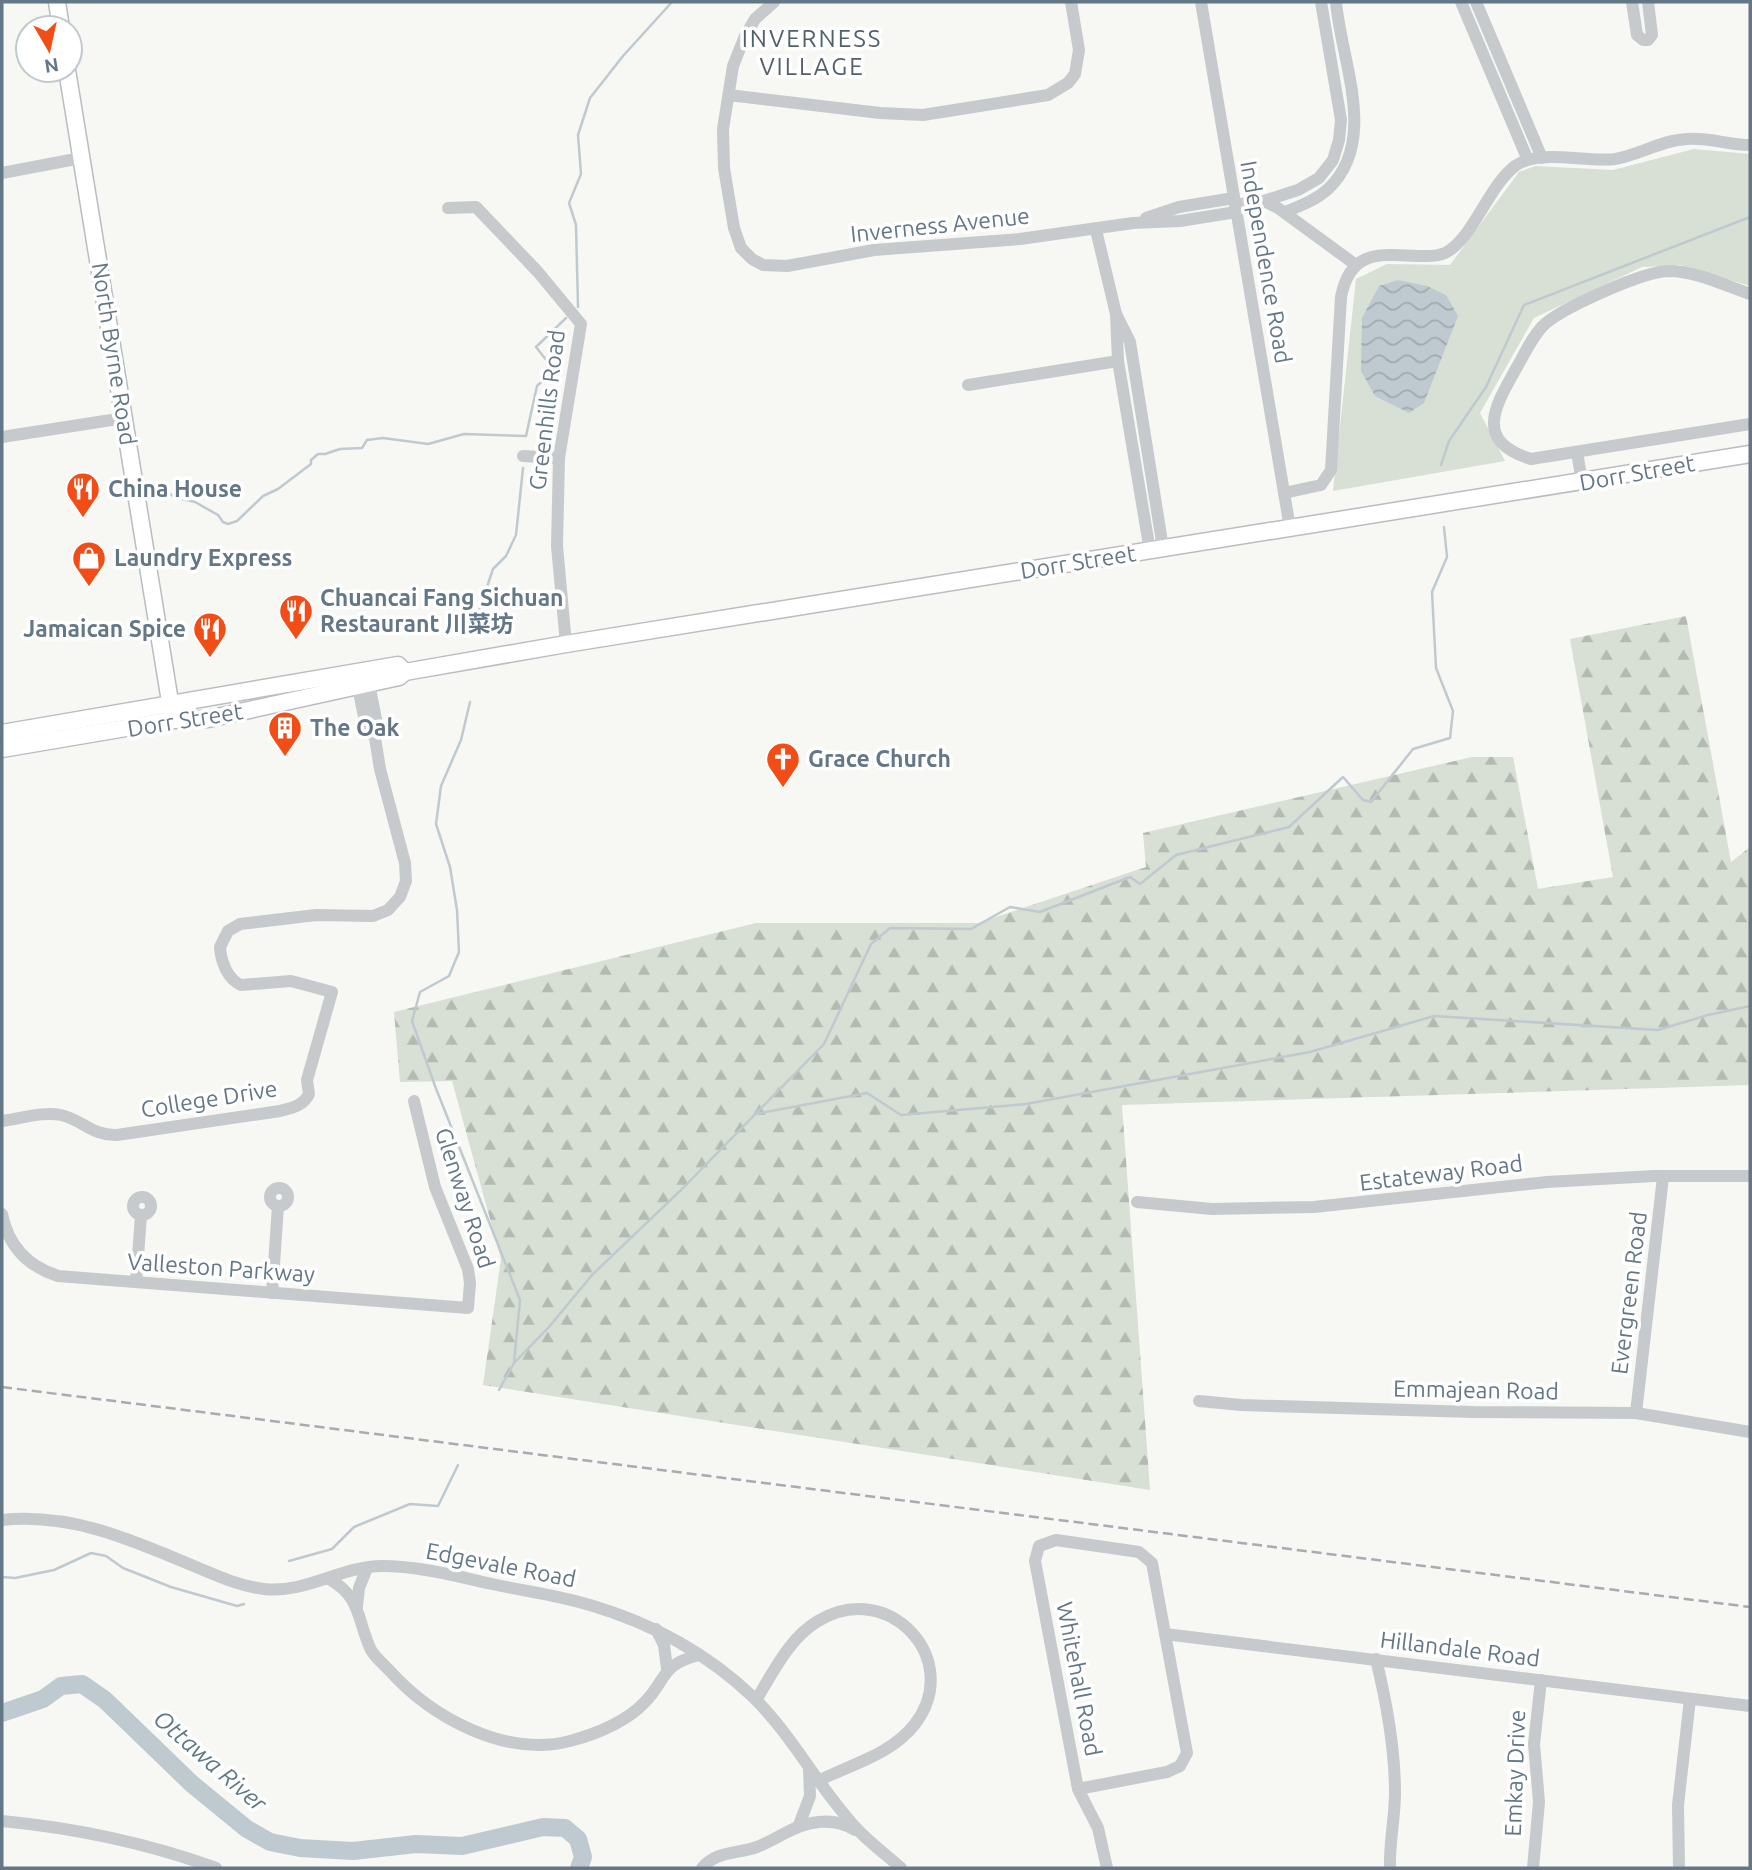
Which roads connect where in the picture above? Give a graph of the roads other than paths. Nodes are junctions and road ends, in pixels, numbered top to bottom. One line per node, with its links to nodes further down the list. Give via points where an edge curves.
1 (774, 2): 11 (street, via 745,36 733,66)
2 (1071, 2): 11 (street, via 1079,50 1075,74 1048,95 923,115)
3 (1201, 2): 18 (street, Independence Road)
4 (1321, 2): 17 (street, Inverness Avenue, via 1340,120 1339,140 1333,160 1319,178)
5 (1336, 2): 20 (street, via 1355,120 1353,146 1329,188)
6 (1461, 2): 14 (street)
7 (1476, 2): 15 (street)
8 (1632, 2): 9 (street, via 1637,35 1643,40 1652,35)
9 (1648, 2)
10 (69, 84): 13 (main road, North Byrne Road)
11 (729, 95): 21 (street, Inverness Avenue, via 723,129 724,168 734,228 741,248 763,265 787,266 874,250)
12 (1750, 145): 15 (street, via 1683,139 1615,159)
13 (81, 158): 16 (street); 27 (main road, North Byrne Road)
14 (1527, 158): 15 (street); 22 (street, via 1498,183 1459,243 1446,253 1383,254)
15 (1542, 158)
16 (2, 173)
17 (1264, 201): 18 (street, Inverness Avenue); 20 (street)
18 (1235, 205): 21 (street, Inverness Avenue, via 1179,207); 35 (street, Independence Road)
19 (448, 208): 33 (street, Greenhills Road, via 476,207 581,324)
20 (1285, 212): 22 (street)
21 (1096, 230): 24 (street, via 1116,314 1125,328)
22 (1356, 265): 35 (street, via 1345,280 1341,297 1331,470 1321,485)
23 (1750, 294): 30 (street, via 1699,276 1668,271 1642,277 1564,310 1544,325 1502,393 1492,423 1496,436 1515,454 1531,458)
24 (1122, 357): 25 (street); 25 (street); 26 (street); 37 (street)
25 (1134, 368): 37 (street)
26 (968, 385)
27 (124, 418): 29 (street); 41 (main road, North Byrne Road)
28 (1750, 424): 30 (street)
29 (2, 437)
30 (1577, 452): 34 (street)
31 (1750, 454): 34 (main road, Dorr Street)
32 (523, 456): 33 (street)
33 (558, 458): 38 (street, Greenhills Road, via 557,546)
34 (1582, 482): 36 (main road, Dorr Street)
35 (1284, 493): 36 (street, Independence Road)
36 (1290, 528): 37 (main road, Dorr Street)
37 (1156, 550): 38 (main road, Dorr Street)
38 (566, 644): 39 (main road, Dorr Street)
39 (405, 672): 40 (main road, Dorr Street); 41 (main road, Dorr Street, via 398,665)
40 (365, 688): 41 (main road, Dorr Street, via 208,719); 45 (street, College Drive, via 371,694 377,724 374,738 405,863 406,881 400,897 381,914 365,917 316,915 240,924 228,930 220,947 235,983 291,981 332,992 305,1101 280,1111 117,1135 99,1133 59,1114)
41 (172, 712): 42 (main road, Dorr Street); 43 (main road, Dorr Street)
42 (2, 733)
43 (2, 749)
44 (414, 1101): 54 (street, Glenway Road, via 435,1187 468,1269)
45 (2, 1121)
46 (1750, 1176): 47 (street, Estateway Road)
47 (1663, 1177): 48 (street, Estateway Road, via 1544,1182 1314,1207 1212,1209); 56 (street, Evergreen Road)
48 (1137, 1202)
49 (278, 1206): 53 (street)
50 (2, 1214): 52 (street, Valleston Parkway, via 13,1245 48,1273)
51 (141, 1216): 52 (street)
52 (136, 1282): 53 (street, Valleston Parkway)
53 (272, 1293): 54 (street, Valleston Parkway)
54 (468, 1308)
55 (1199, 1401): 56 (street, Emmajean Road, via 1460,1412)
56 (1636, 1413): 57 (street, Emmajean Road)
57 (1750, 1432)
58 (2, 1520): 60 (street, Edgevale Road, via 41,1518 81,1524 124,1536 227,1580 266,1590)
59 (367, 1568): 60 (street, Edgevale Road); 61 (street); 62 (street, Edgevale Road, via 424,1570 480,1581 589,1605)
60 (330, 1579): 61 (street)
61 (357, 1606): 66 (street, via 372,1651 399,1681 452,1720 515,1742 556,1743 609,1727 644,1703)
62 (656, 1629): 64 (street, Edgevale Road); 66 (street)
63 (1165, 1634): 65 (street, Hillandale Road); 73 (street, via 1187,1753 1184,1760 1167,1772); 73 (street, Whitehall Road, via 1152,1563 1139,1552 1056,1540 1039,1546 1034,1556)
64 (699, 1655): 66 (street); 69 (street, Edgevale Road, via 725,1671)
65 (1377, 1660): 67 (street, Hillandale Road); 81 (street, via 1393,1743)
66 (667, 1669)
67 (1541, 1680): 68 (street, Hillandale Road); 82 (street, Emkay Drive, via 1534,1744 1539,1802)
68 (1690, 1699): 70 (street, Hillandale Road); 83 (street, via 1678,1805)
69 (756, 1700): 71 (street, Edgevale Road); 72 (street, via 793,1642 816,1622 854,1609 872,1609 909,1627 929,1671 923,1711 914,1725 881,1752)
70 (1750, 1706)
71 (806, 1761): 72 (street, Edgevale Road); 75 (street, via 810,1796)
72 (820, 1780): 76 (street, Edgevale Road)
73 (1079, 1789): 80 (street, Whitehall Road, via 1098,1828)
74 (2, 1821): 77 (street, via 97,1834)
75 (799, 1825): 76 (street, via 832,1822); 78 (street, via 760,1846 719,1855)
76 (859, 1831): 79 (street, Edgevale Road)
77 (216, 1868)
78 (702, 1868)
79 (901, 1868)
80 (1107, 1868)
81 (1390, 1868)
82 (1533, 1868)
83 (1679, 1868)

